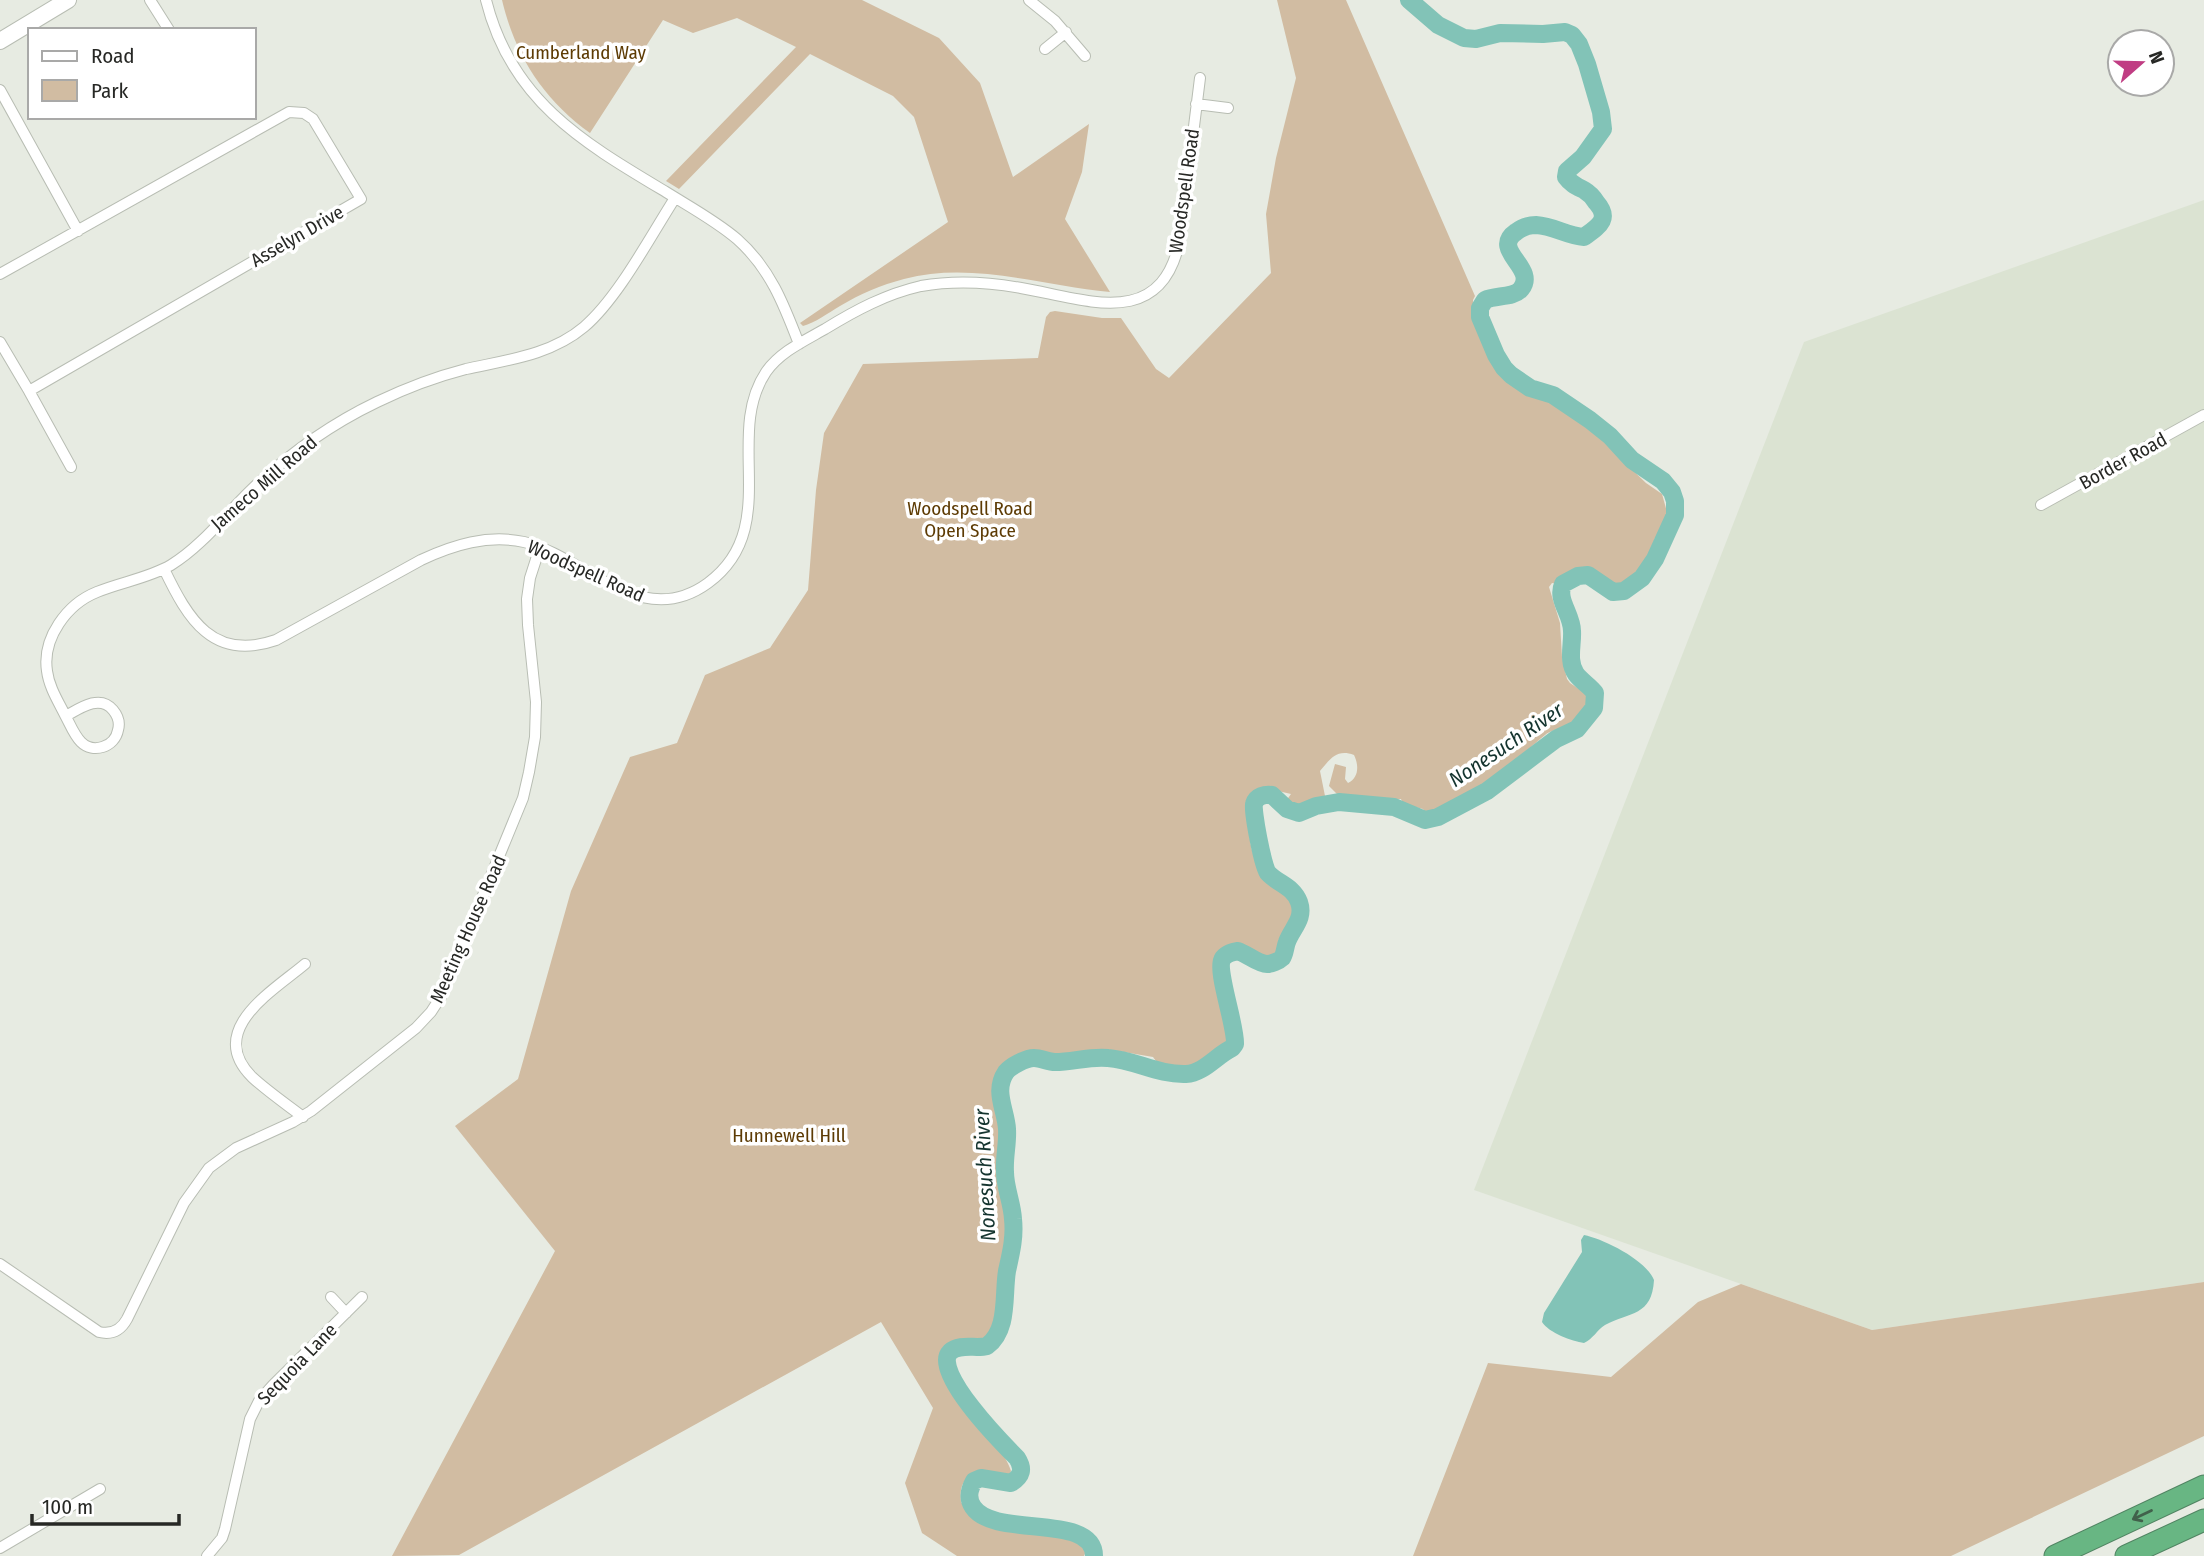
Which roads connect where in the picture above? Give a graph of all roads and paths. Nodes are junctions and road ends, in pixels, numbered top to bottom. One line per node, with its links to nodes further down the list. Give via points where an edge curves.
1 (68, 0): 7 (main road)
2 (150, 0): 5 (street)
3 (486, 0): 14 (street, via 502,45 535,97 583,139)
4 (1029, 0): 6 (street)
5 (168, 28)
6 (1066, 32): 8 (street); 9 (street)
7 (0, 41)
8 (1045, 49)
9 (1085, 56)
10 (1200, 78): 12 (street, Woodspell Road)
11 (0, 90): 15 (street)
12 (1196, 104): 13 (street); 18 (street, Woodspell Road, via 1177,255 1161,282 1142,296 1125,303 1102,304 994,284 932,285 883,298)
13 (1228, 107)
14 (676, 198): 18 (street, via 737,239 759,262); 24 (street, Jameco Mill Road, via 612,295 584,327 534,354 419,383 335,424 271,472)
15 (78, 231): 16 (street, Asselyn Drive); 19 (street, Asselyn Drive, via 295,111 313,119 361,199)
16 (0, 274)
17 (0, 342): 19 (street)
18 (799, 344): 23 (street, Woodspell Road, via 772,365 758,389 751,414 746,524 736,553 718,575 696,591 672,599 651,599 622,590)
19 (29, 391): 21 (street)
20 (2204, 415): 22 (street, Border Road)
21 (71, 467)
22 (2040, 505)
23 (540, 547): 24 (street, Woodspell Road, via 499,540 443,550 276,640 253,647 229,645 203,631); 27 (street, Meeting House Road, via 527,599 536,702 529,772 523,798 442,995 416,1028)
24 (164, 569): 25 (street, Jameco Mill Road, via 89,595 58,625 48,649 47,670)
25 (66, 716): 25 (street, Jameco Mill Road, via 80,742 91,748 106,746 118,731 117,716 104,704 90,703)
26 (305, 964): 27 (street, via 246,1014 236,1043 247,1072)
27 (303, 1117): 28 (street, Meeting House Road, via 236,1148 209,1168 184,1203 127,1319 116,1331 99,1332)
28 (0, 1264)
29 (331, 1297): 31 (street)
30 (362, 1297): 31 (street, Sequoia Lane)
31 (346, 1313): 36 (street, Sequoia Lane, via 272,1385 254,1410 225,1529)
32 (2204, 1486): 37 (highway, one-way to 37)
33 (100, 1489): 35 (street)
34 (2204, 1520): 38 (highway)
35 (0, 1548)
36 (207, 1556)
37 (2055, 1556)
38 (2126, 1556)

